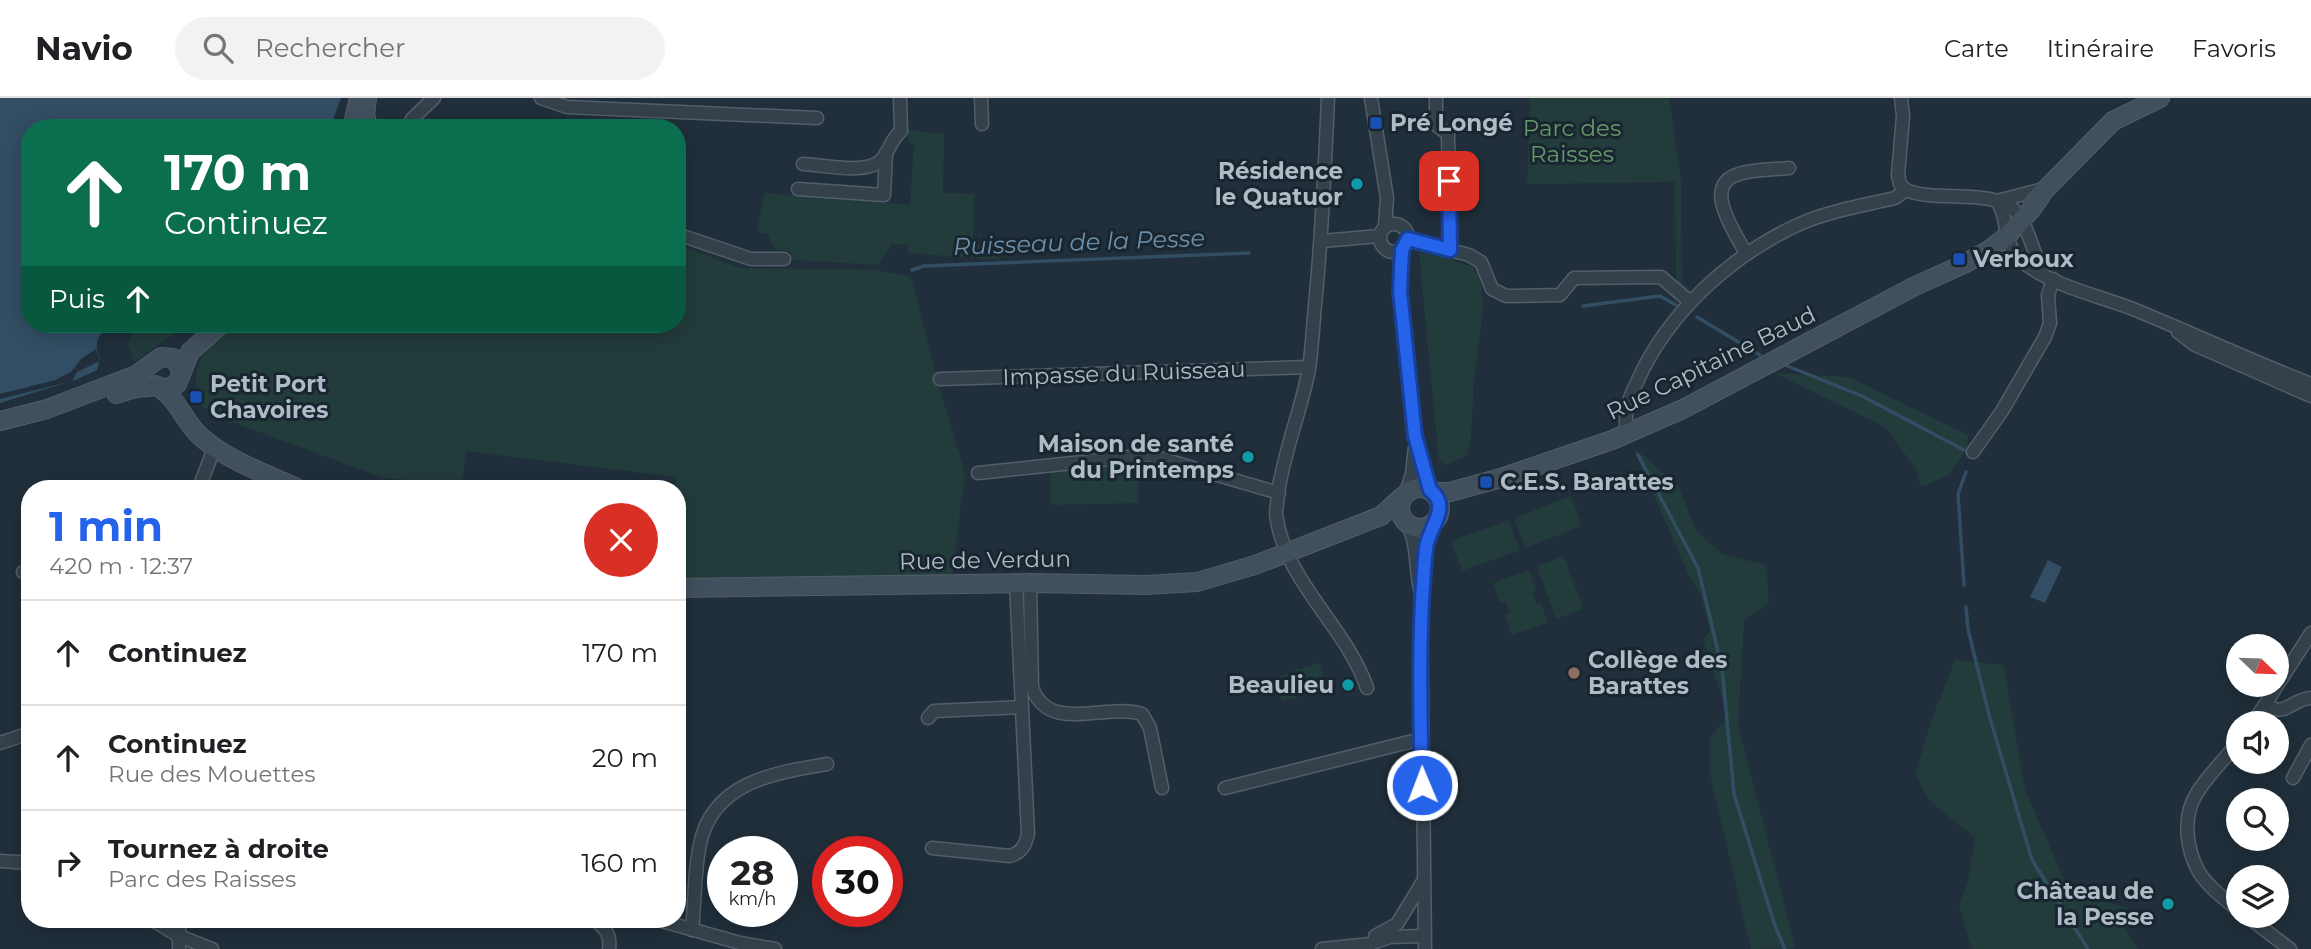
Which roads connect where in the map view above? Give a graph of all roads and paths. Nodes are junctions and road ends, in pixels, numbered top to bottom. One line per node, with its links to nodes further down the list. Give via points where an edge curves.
1 (359, 98): 13 (main road)
2 (367, 98): 14 (main road)
3 (434, 98): 15 (street)
4 (541, 98): 12 (street, via 567,107)
5 (900, 98): 17 (street, via 901,131)
6 (981, 98): 16 (street)
7 (1328, 98): 30 (street)
8 (1371, 98): 23 (street)
9 (1436, 98): 32 (street, via 1436,125 1448,134)
10 (1901, 98): 21 (street, via 1898,175)
11 (2161, 98): 22 (main road, Rue Capitaine Baud, via 2113,121)
12 (817, 118)
13 (354, 119)
14 (367, 119)
15 (418, 119)
16 (982, 124)
17 (887, 153): 18 (street, via 863,169); 20 (street, via 884,195)
18 (803, 163)
19 (1789, 168): 33 (street, via 1744,172 1723,185 1721,203)
20 (798, 188)
21 (1906, 190): 24 (street, via 1925,196); 33 (street, via 1895,198 1803,222)
22 (2046, 191): 24 (street); 25 (main road, Rue Capitaine Baud)
23 (1387, 198): 26 (street); 27 (street)
24 (1997, 201): 25 (street, via 2009,205); 28 (street)
25 (2020, 217): 28 (main road, Rue Capitaine Baud); 35 (street)
26 (1402, 225): 27 (street, via 1391,223); 31 (street, via 1408,234)
27 (1382, 231): 30 (street); 31 (street, via 1384,249)
28 (2005, 232): 35 (street, via 2008,244 2027,266); 50 (main road, Rue Capitaine Baud, via 1989,250 1964,264)
29 (686, 237): 34 (street, via 751,259)
30 (1322, 241): 42 (street)
31 (1400, 247): 32 (street); 51 (street)
32 (1450, 250): 36 (street, via 1481,262 1492,289 1506,296 1560,295 1574,278 1661,277)
33 (1746, 254): 36 (street)
34 (784, 259)
35 (2048, 276): 37 (street); 53 (street, via 2050,323 2045,337)
36 (1693, 300): 50 (street, via 1654,349 1638,379 1626,410)
37 (2166, 324): 45 (street); 47 (street, via 2195,345)
38 (198, 333): 40 (main road)
39 (211, 333): 43 (main road, via 191,351)
40 (169, 357): 41 (main road, via 159,358); 43 (main road, via 177,361)
41 (152, 366): 46 (main road, via 150,376); 48 (main road, via 68,401)
42 (1309, 367): 44 (street, Impasse du Ruisseau); 59 (street)
43 (181, 375): 46 (main road, via 173,387); 52 (main road, via 188,402)
44 (940, 379)
45 (2311, 384)
46 (159, 387): 49 (main road, via 130,390); 52 (main road, via 202,438)
47 (2311, 396)
48 (0, 421)
49 (0, 430)
50 (1628, 433): 55 (main road, Rue Capitaine Baud)
51 (1415, 436): 58 (street); 60 (street)
52 (215, 446): 56 (street); 57 (main road)
53 (1973, 452)
54 (978, 473): 59 (street, via 1149,455)
55 (1501, 478): 58 (main road, Rue Capitaine Baud, via 1450,492); 61 (main road, Rue Capitaine Baud)
56 (202, 480)
57 (281, 480)
58 (1431, 491): 60 (main road, via 1420,487); 61 (main road, via 1440,505)
59 (1279, 493): 63 (street, via 1276,513)
60 (1404, 495): 62 (main road, via 1399,507); 63 (main road, Rue de Verdun, via 1381,516)
61 (1437, 518): 62 (main road, via 1423,528); 66 (street, via 1427,543)
62 (1406, 523): 63 (main road, Rue de Verdun, via 1391,522 1304,551); 66 (street, via 1416,544)
63 (1288, 552): 64 (main road, Rue de Verdun, via 1197,582); 68 (street, via 1342,637)
64 (1023, 583): 65 (main road, Rue de Verdun); 71 (street); 81 (street, via 1035,696 1063,715 1142,714 1150,728)
65 (686, 588)
66 (1421, 594): 75 (street)
67 (2311, 633): 70 (street)
68 (1367, 688)
69 (2311, 698): 70 (street, via 2284,709)
70 (2266, 705): 72 (street)
71 (1022, 707): 73 (street, via 934,711); 83 (street, via 1028,834 1020,853 1010,856)
72 (2262, 711)
73 (928, 718)
74 (21, 736): 76 (street)
75 (1421, 739): 82 (street); 86 (street)
76 (0, 743)
77 (2311, 744): 80 (street)
78 (2226, 757): 87 (street, via 2196,794 2188,840 2199,872)
79 (827, 764): 93 (street, via 750,782 716,811 701,841)
80 (2293, 778)
81 (1162, 788)
82 (1225, 788)
83 (932, 848)
84 (0, 861): 85 (street)
85 (21, 862)
86 (1423, 881): 88 (street); 96 (street)
87 (2226, 900)
88 (1397, 924): 95 (street); 96 (street, via 1414,925)
89 (162, 928): 94 (street)
90 (605, 928): 98 (street)
91 (685, 928): 93 (street)
92 (2262, 928): 101 (street)
93 (692, 930): 99 (street)
94 (179, 943): 97 (street)
95 (1359, 945): 96 (street, via 1404,937); 100 (street)
96 (1422, 945)
97 (212, 949)
98 (609, 949)
99 (775, 949)
100 (1322, 949)
101 (2290, 949)

